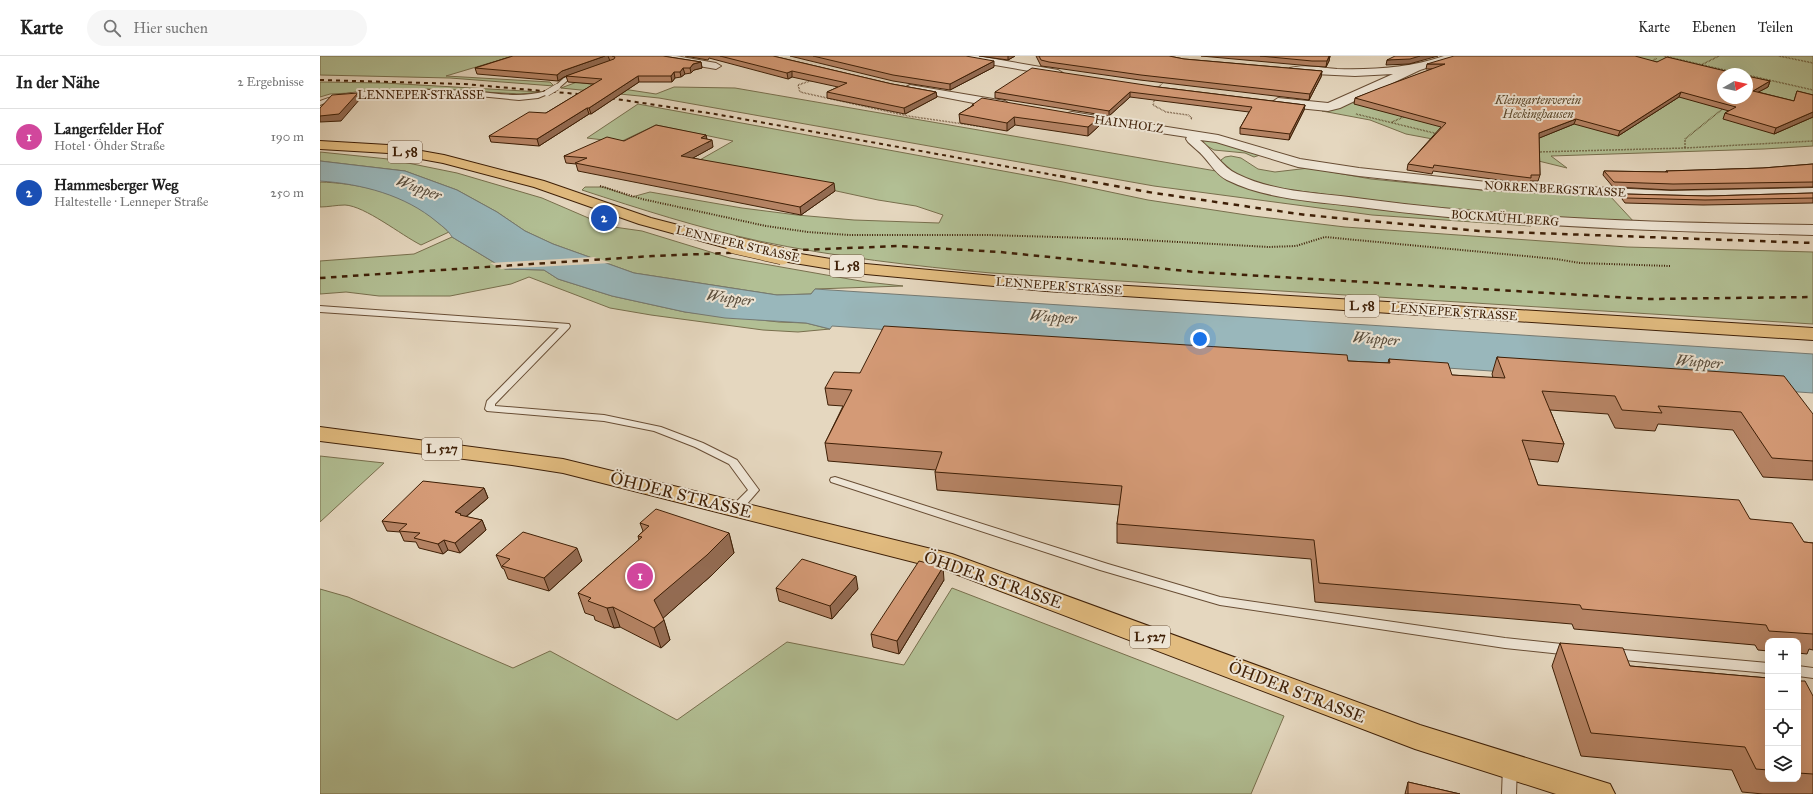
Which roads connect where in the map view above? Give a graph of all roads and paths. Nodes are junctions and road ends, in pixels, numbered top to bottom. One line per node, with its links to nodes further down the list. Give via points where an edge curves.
1 (658, 56): 11 (street)
2 (960, 56): 16 (street)
3 (1454, 56): 12 (street)
4 (1664, 56): 10 (path)
5 (1719, 56): 10 (path)
6 (1779, 56): 9 (path)
7 (1657, 58): 8 (path)
8 (1650, 62)
9 (1813, 63)
10 (1701, 65): 14 (path)
11 (716, 66)
12 (1417, 67): 13 (street, via 1358,72); 26 (street)
13 (1287, 69)
14 (1717, 69)
15 (586, 72): 24 (lane, LENNEPER STRASSE, bridge, via 566,79 547,93 517,99 470,93 379,93 336,96)
16 (1066, 75)
17 (1753, 76): 21 (path)
18 (1166, 79): 22 (path, via 1158,88)
19 (813, 80): 31 (path, via 798,85 800,92 908,116)
20 (901, 87): 25 (street)
21 (1813, 90)
22 (1161, 91)
23 (1269, 101): 26 (street)
24 (320, 103)
25 (1015, 106)
26 (1328, 107): 30 (path)
27 (1725, 107): 36 (path, via 1685,139)
28 (1060, 114): 39 (street, HAINHOLZ, via 1187,132)
29 (1406, 116): 30 (path)
30 (1392, 122): 32 (path)
31 (1000, 129)
32 (1442, 135)
33 (1192, 139): 38 (street, BOCKMÜHLBERG)
34 (1813, 141): 36 (path)
35 (320, 145): 45 (main road, LENNEPER STRASSE / L 58, bridge, via 388,149 444,159 539,184 644,221 734,245 855,268 1046,286)
36 (1685, 148): 37 (path)
37 (1534, 152)
38 (1221, 155): 39 (street, BOCKMÜHLBERG, via 1243,156 1270,169 1289,169); 42 (street, BOCKMÜHLBERG, via 1221,171 1254,185 1437,213 1527,221)
39 (1298, 163): 41 (street, NORRENBERGSTRASSE, via 1422,180 1548,190 1671,195)
40 (598, 186): 43 (path, via 718,216 808,232 849,235 1124,238 1269,247 1296,246 1325,237 1580,263)
41 (1813, 192)
42 (1813, 230)
43 (1670, 266)
44 (320, 309): 48 (lane, via 566,326 490,402 490,408 604,418 657,429 699,445 734,462 754,490)
45 (1813, 334)
46 (320, 434): 48 (main road, ÖHDER STRASSE / L 527, via 563,466)
47 (835, 480): 49 (lane, via 1104,567 1220,601 1505,643)
48 (736, 510): 54 (main road, ÖHDER STRASSE / L 527, via 952,563 1415,736)
49 (1582, 651)
50 (1598, 652): 51 (lane)
51 (1765, 668)
52 (1801, 671): 53 (lane)
53 (1813, 673)
54 (1510, 766): 55 (lane); 56 (main road, ÖHDER STRASSE / L 527)
55 (1509, 794)
56 (1599, 794)

